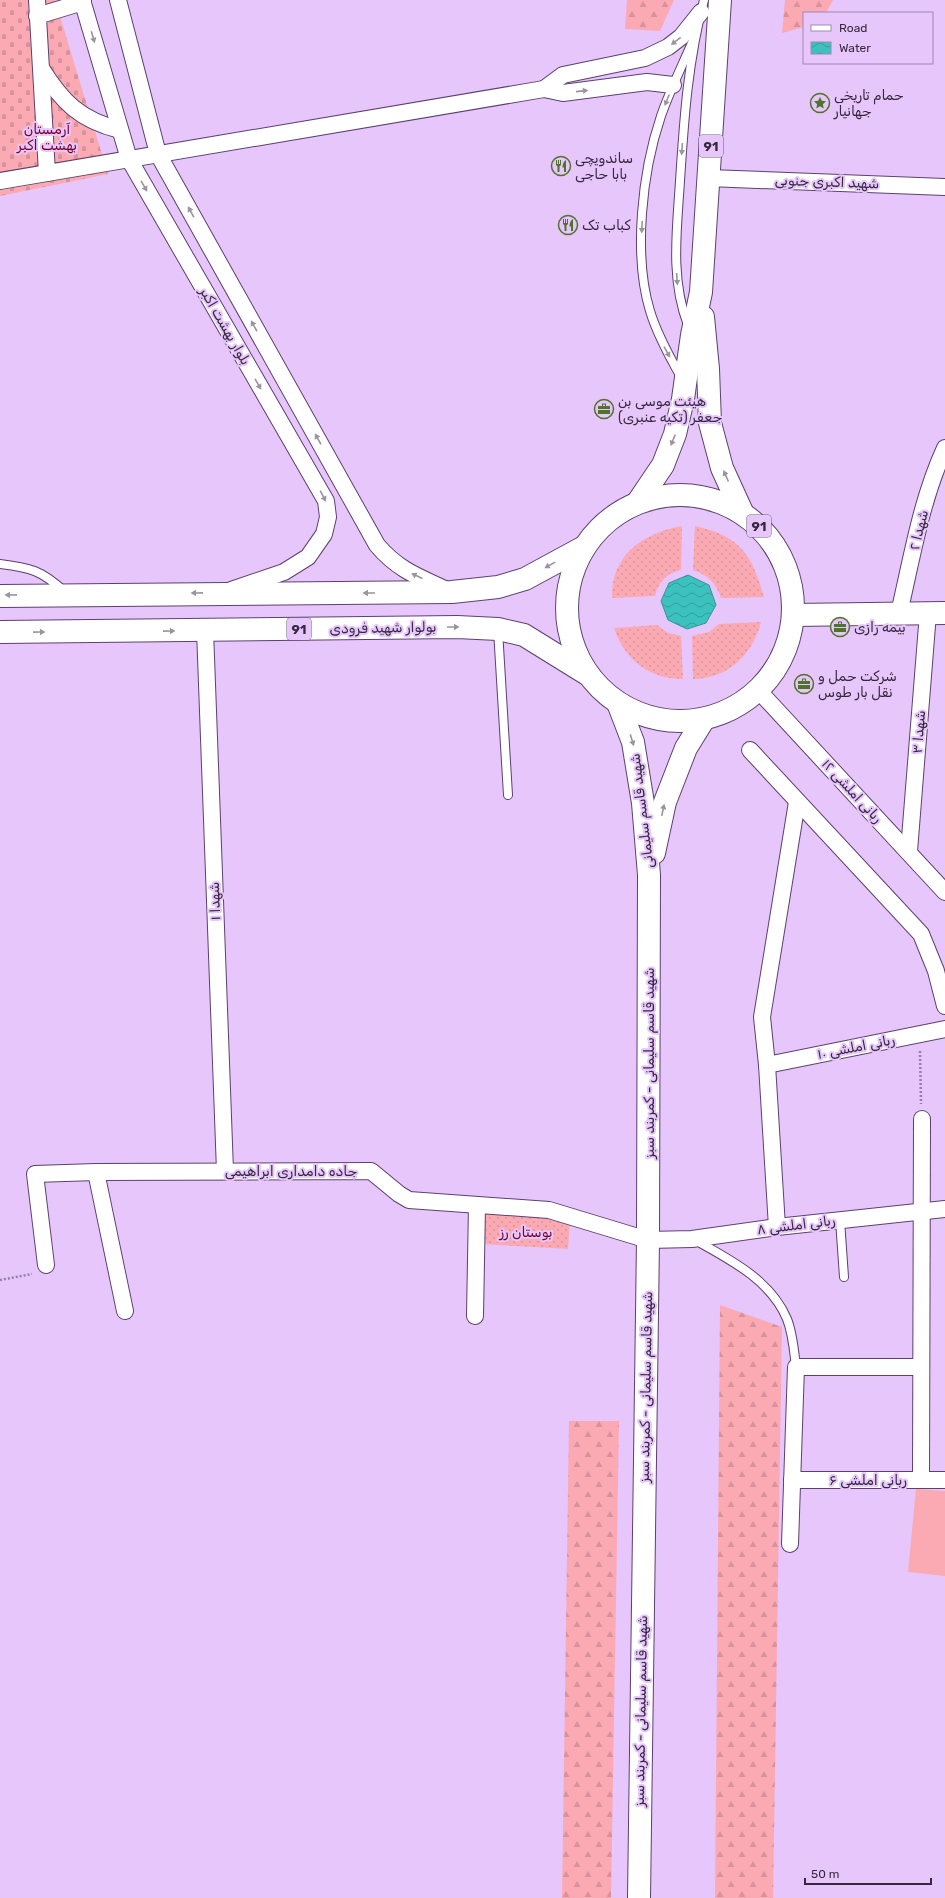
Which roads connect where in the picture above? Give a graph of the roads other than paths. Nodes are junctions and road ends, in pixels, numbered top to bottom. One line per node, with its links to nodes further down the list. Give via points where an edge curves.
1 (118, 0): 11 (street, بلوار بهشت اکبر)
2 (720, 0): 14 (main road, 91)
3 (82, 1): 5 (street); 10 (street, بلوار بهشت اکبر, one-way to 10)
4 (702, 6): 6 (lane); 9 (street, one-way to 9, via 682,37 668,47 645,58 563,75)
5 (37, 8): 7 (street)
6 (694, 38): 8 (lane); 18 (lane, one-way to 18, via 685,97 676,251 679,296)
7 (40, 66): 10 (street, via 55,91 74,109 101,125); 13 (street)
8 (673, 85): 9 (street, one-way to 8, via 563,93 647,82); 19 (lane, one-way to 19, via 660,117 651,153 642,221 641,251 643,280 650,311 662,343)
9 (544, 88): 11 (street)
10 (120, 130): 12 (street, بلوار بهشت اکبر)
11 (158, 154): 12 (street); 25 (street, بلوار بهشت اکبر, one-way to 11, via 401,568 377,545)
12 (129, 159): 13 (street); 26 (street, بلوار بهشت اکبر, one-way to 26, via 326,501 328,517 324,534 308,557 284,572)
13 (47, 173): 15 (street)
14 (708, 178): 16 (street, شهید اکبری جنوبی); 17 (main road, 91)
15 (0, 181)
16 (945, 187)
17 (701, 292): 18 (main road, 91); 22 (main road, 91, one-way to 17, via 722,468 710,424)
18 (692, 335): 19 (main road, 91)
19 (685, 385): 21 (main road, 91, one-way to 21, via 675,434 662,464)
20 (945, 448): 29 (street, شهدا ۲, via 938,462 922,515)
21 (638, 502): 22 (main road, 91, via 664,495 691,494 718,500); 23 (main road, 91, via 608,520)
22 (742, 512): 31 (main road, 91, via 765,531 782,556 791,585)
23 (584, 547): 25 (main road, 91, one-way to 25, via 525,579 498,587); 35 (main road, 91, via 571,578 567,611 572,644)
24 (0, 564): 27 (lane, via 38,571)
25 (452, 592): 26 (main road, 91, one-way to 26)
26 (222, 593): 27 (main road, 91, one-way to 27)
27 (69, 595): 28 (main road, 91, one-way to 28)
28 (0, 596)
29 (899, 613): 30 (main road); 31 (main road)
30 (937, 613): 42 (street, شهدا ۳)
31 (794, 615): 36 (main road, 91, via 788,643 776,668)
32 (498, 629): 33 (main road, بولوار شهید فرودی / 91, one-way to 32, via 457,627); 35 (main road, بولوار شهید فرودی / 91, via 524,635); 40 (lane)
33 (205, 630): 34 (main road, بولوار شهید فرودی / 91, one-way to 33); 49 (street, شهدا ۱)
34 (0, 632)
35 (587, 674): 37 (main road, 91)
36 (758, 690): 38 (main road, 91, via 733,708); 42 (street, ربانی املشی ۱۲)
37 (618, 704): 38 (main road, 91, via 645,716 675,722); 43 (main road, شهید قاسم سلیمانی, one-way to 43, via 634,742)
38 (704, 719): 43 (main road, شهید قاسم سلیمانی, one-way to 38, via 665,802 686,748)
39 (750, 750): 41 (street)
40 (508, 795)
41 (797, 802): 45 (street, via 921,934 936,971); 47 (street, via 762,1017)
42 (909, 851): 44 (street, ربانی املشی ۱۲)
43 (649, 875): 57 (main road, شهید قاسم سلیمانی - کمربند سبز)
44 (945, 892)
45 (945, 1006)
46 (945, 1029): 47 (street, ربانی املشی ۱۰)
47 (767, 1065): 55 (street)
48 (922, 1119): 53 (street)
49 (225, 1171): 50 (street, جاده دامداری ابراهیمی); 51 (street, جاده دامداری ابراهیمی, via 371,1171 409,1200)
50 (96, 1172): 58 (street, جاده دامداری ابراهیمی, via 35,1174); 60 (street)
51 (477, 1205): 57 (street, جاده دامداری ابراهیمی, via 549,1210); 61 (street)
52 (945, 1209): 53 (street, ربانی املشی ۸)
53 (921, 1211): 54 (street, ربانی املشی ۸); 63 (street)
54 (840, 1220): 55 (street, ربانی املشی ۸); 59 (lane)
55 (777, 1227): 56 (street, ربانی املشی ۸)
56 (692, 1239): 57 (street, ربانی املشی ۸); 62 (lane, via 737,1264 769,1291 787,1319)
57 (648, 1240): 68 (main road, شهید قاسم سلیمانی - کمربند سبز)
58 (46, 1265)
59 (844, 1277)
60 (126, 1311)
61 (475, 1316)
62 (796, 1367): 63 (street); 64 (street)
63 (920, 1367): 65 (street)
64 (792, 1480): 65 (street, ربانی املشی ۶); 67 (street)
65 (921, 1480): 66 (street, ربانی املشی ۶)
66 (945, 1480)
67 (790, 1544)
68 (638, 1898)

